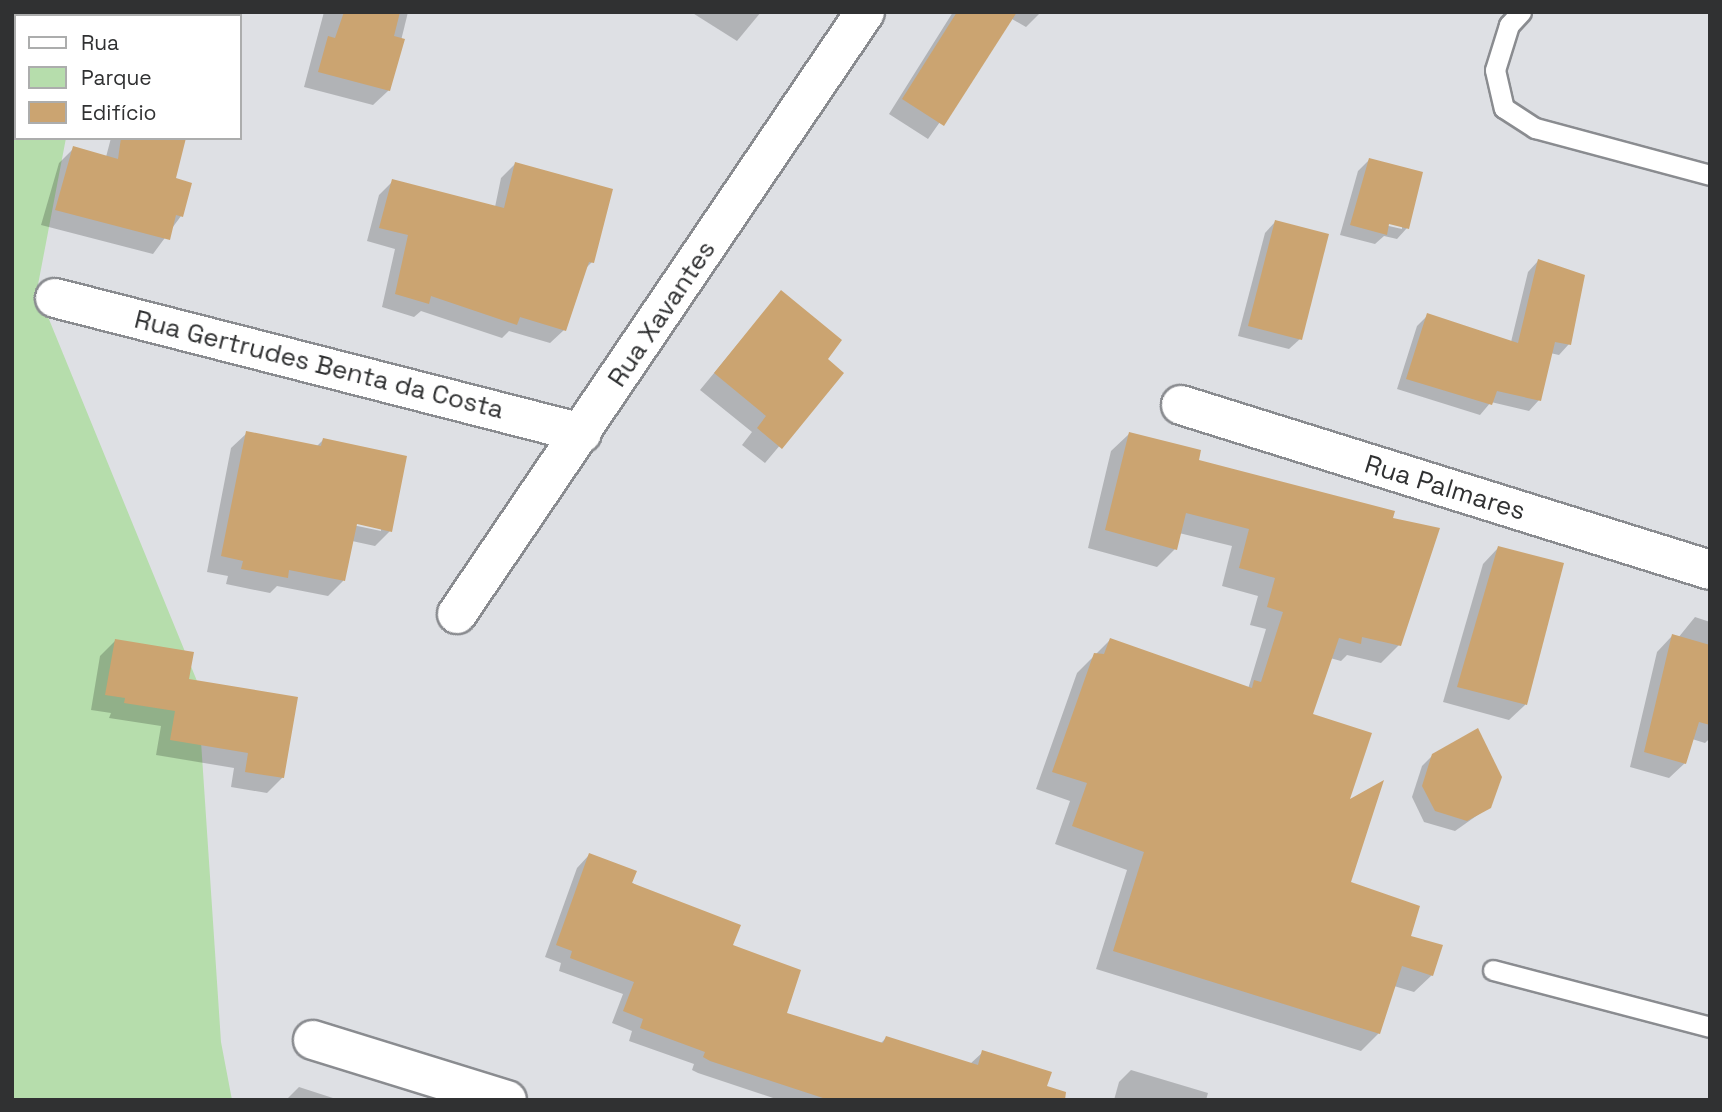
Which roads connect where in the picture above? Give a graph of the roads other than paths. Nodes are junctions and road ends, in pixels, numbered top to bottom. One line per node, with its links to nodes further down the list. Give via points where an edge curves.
1 (865, 12): 6 (street, Rua Xavantes)
2 (1521, 12): 3 (lane, via 1509,25 1495,70 1504,108 1535,128)
3 (1710, 175)
4 (55, 298): 6 (street, Rua Gertrudes Benta da Costa)
5 (1181, 405): 7 (street, Rua Palmares)
6 (582, 433): 8 (street, Rua Xavantes)
7 (1710, 570)
8 (457, 614)
9 (1493, 970): 10 (lane)
10 (1710, 1027)
11 (313, 1040): 12 (street)
12 (507, 1100)

